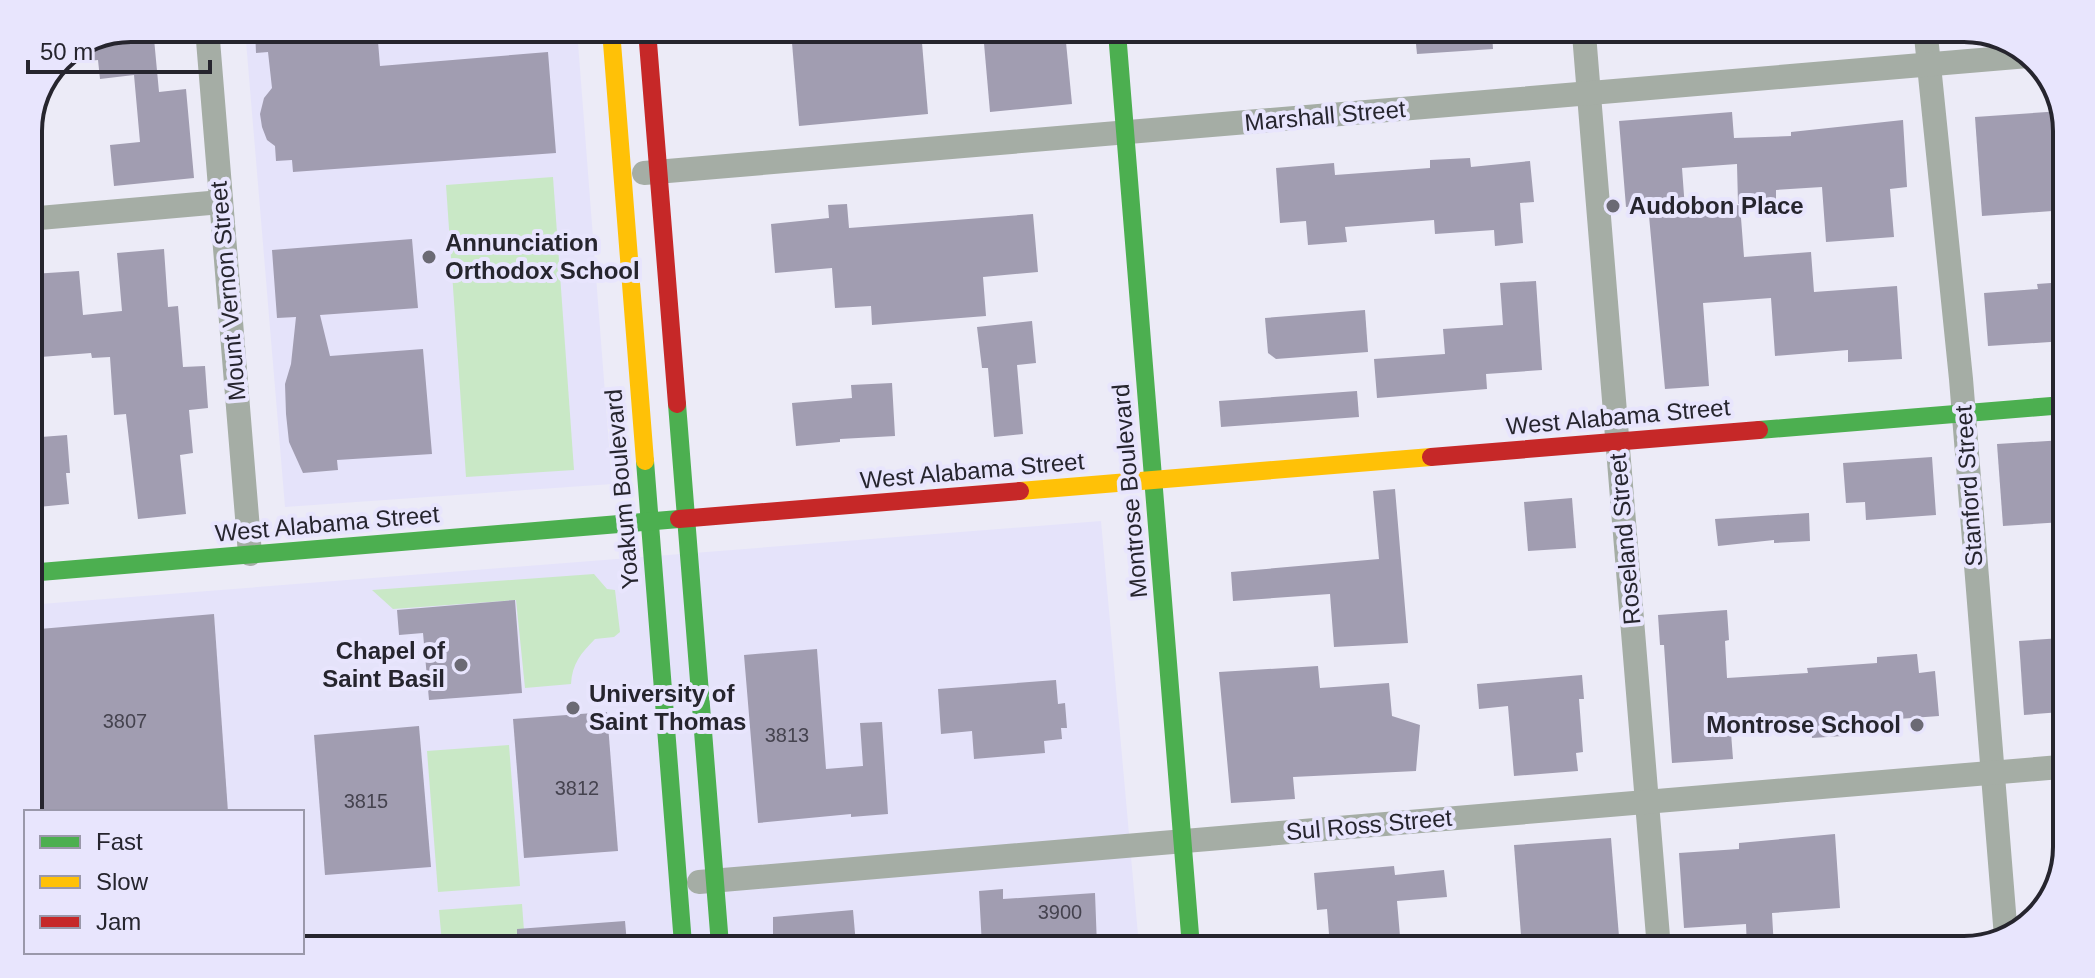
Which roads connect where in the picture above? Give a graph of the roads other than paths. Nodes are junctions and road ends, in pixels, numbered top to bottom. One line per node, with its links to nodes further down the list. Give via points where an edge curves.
1 (208, 42): 13 (street, Mount Vernon Street)
2 (612, 42): 12 (street, Yoakum Boulevard)
3 (648, 42): 11 (street)
4 (1118, 42): 10 (street, Montrose Boulevard)
5 (1585, 42): 9 (street, Roseland Street)
6 (1927, 42): 8 (street, Stanford Street)
7 (2013, 57): 8 (street, Marshall Street)
8 (1929, 64): 9 (street, Marshall Street); 16 (street, Stanford Street)
9 (1589, 93): 10 (street, Marshall Street); 17 (street, Roseland Street)
10 (1125, 133): 11 (street, Marshall Street); 18 (street, Montrose Boulevard)
11 (658, 172): 12 (street, Marshall Street); 19 (street)
12 (622, 175): 20 (street, Yoakum Boulevard)
13 (221, 202): 14 (street); 21 (street, Mount Vernon Street)
14 (42, 218)
15 (2053, 406): 16 (street, West Alabama Street)
16 (1964, 413): 17 (street, West Alabama Street); 24 (street, Stanford Street)
17 (1617, 441): 18 (street, West Alabama Street); 25 (street, Roseland Street)
18 (1153, 480): 19 (street, West Alabama Street); 26 (street, Montrose Boulevard)
19 (686, 519): 20 (street, West Alabama Street); 27 (street)
20 (648, 522): 21 (street, West Alabama Street); 28 (street, Yoakum Boulevard)
21 (250, 554): 22 (street, West Alabama Street)
22 (42, 572)
23 (2053, 768): 24 (street, Sul Ross Street)
24 (1992, 773): 25 (street, Sul Ross Street); 29 (street, Stanford Street)
25 (1647, 802): 26 (street, Sul Ross Street); 33 (street, Roseland Street)
26 (1183, 841): 27 (street, Sul Ross Street); 32 (street, Montrose Boulevard)
27 (715, 880): 28 (street, Sul Ross Street); 31 (street)
28 (678, 883): 30 (street, Yoakum Boulevard)
29 (2005, 925)
30 (682, 936)
31 (719, 936)
32 (1190, 936)
33 (1658, 936)

